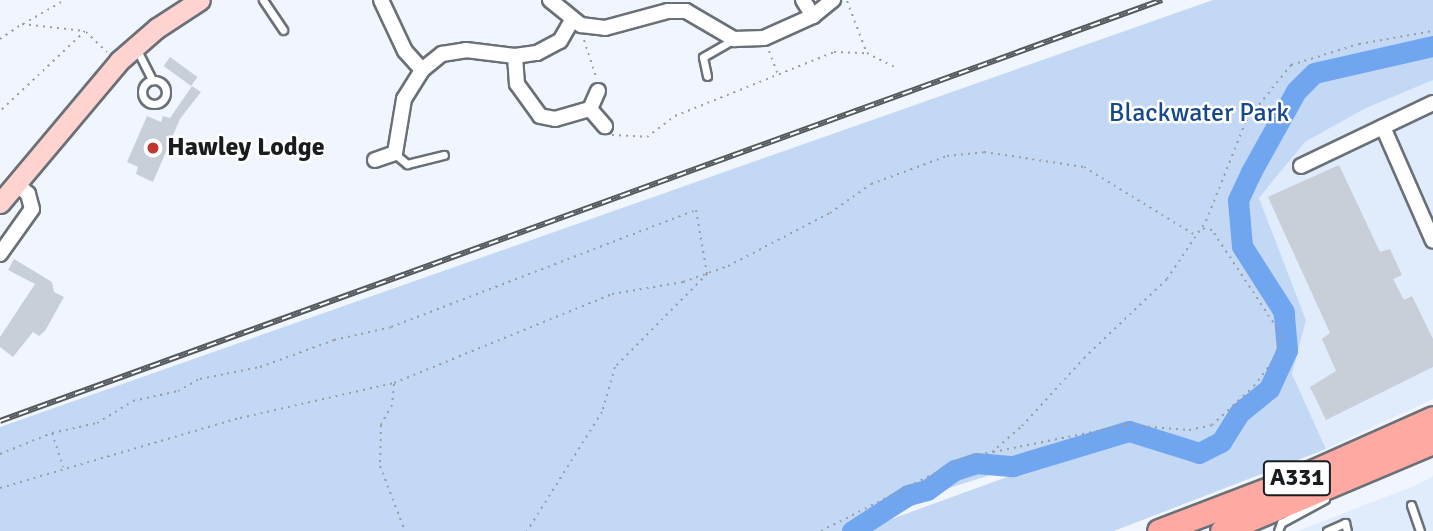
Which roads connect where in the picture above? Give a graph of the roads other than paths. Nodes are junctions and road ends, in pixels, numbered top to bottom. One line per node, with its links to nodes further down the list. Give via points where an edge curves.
1 (200, 0): 11 (main road)
2 (263, 0): 9 (lane)
3 (381, 0): 13 (street, via 405,51)
4 (550, 0): 8 (street)
5 (803, 0): 7 (street)
6 (834, 0): 7 (street)
7 (813, 16): 10 (street, via 764,38)
8 (576, 23): 10 (street, via 605,28 668,11 686,11); 12 (street, via 560,41 537,53)
9 (284, 30)
10 (734, 39): 14 (lane, via 703,57)
11 (135, 46): 15 (lane); 25 (main road)
12 (515, 56): 13 (street, via 466,50 442,54); 18 (street, via 517,83 540,116 555,119)
13 (422, 69): 21 (street, via 404,99)
14 (708, 76)
15 (152, 80)
16 (598, 91): 18 (street)
17 (1433, 103): 20 (street)
18 (590, 109): 19 (street)
19 (605, 126)
20 (1383, 127): 24 (street); 27 (street)
21 (395, 153): 22 (lane, via 407,164); 23 (street)
22 (444, 155)
23 (375, 160)
24 (1301, 166)
25 (17, 184): 26 (main road); 28 (street, via 28,194 32,209)
26 (0, 203)
27 (1433, 241)
28 (0, 254)
29 (1433, 418): 33 (main road, A331, via 1290,481)
30 (1433, 442): 31 (main road, A331)
31 (1387, 465): 34 (main road, A331); 35 (lane, via 1281,523)
32 (1411, 505): 38 (lane)
33 (1158, 531)
34 (1222, 531)
35 (1278, 531)
36 (1327, 531): 37 (lane, via 1345,523)
37 (1348, 531)
38 (1420, 531)

